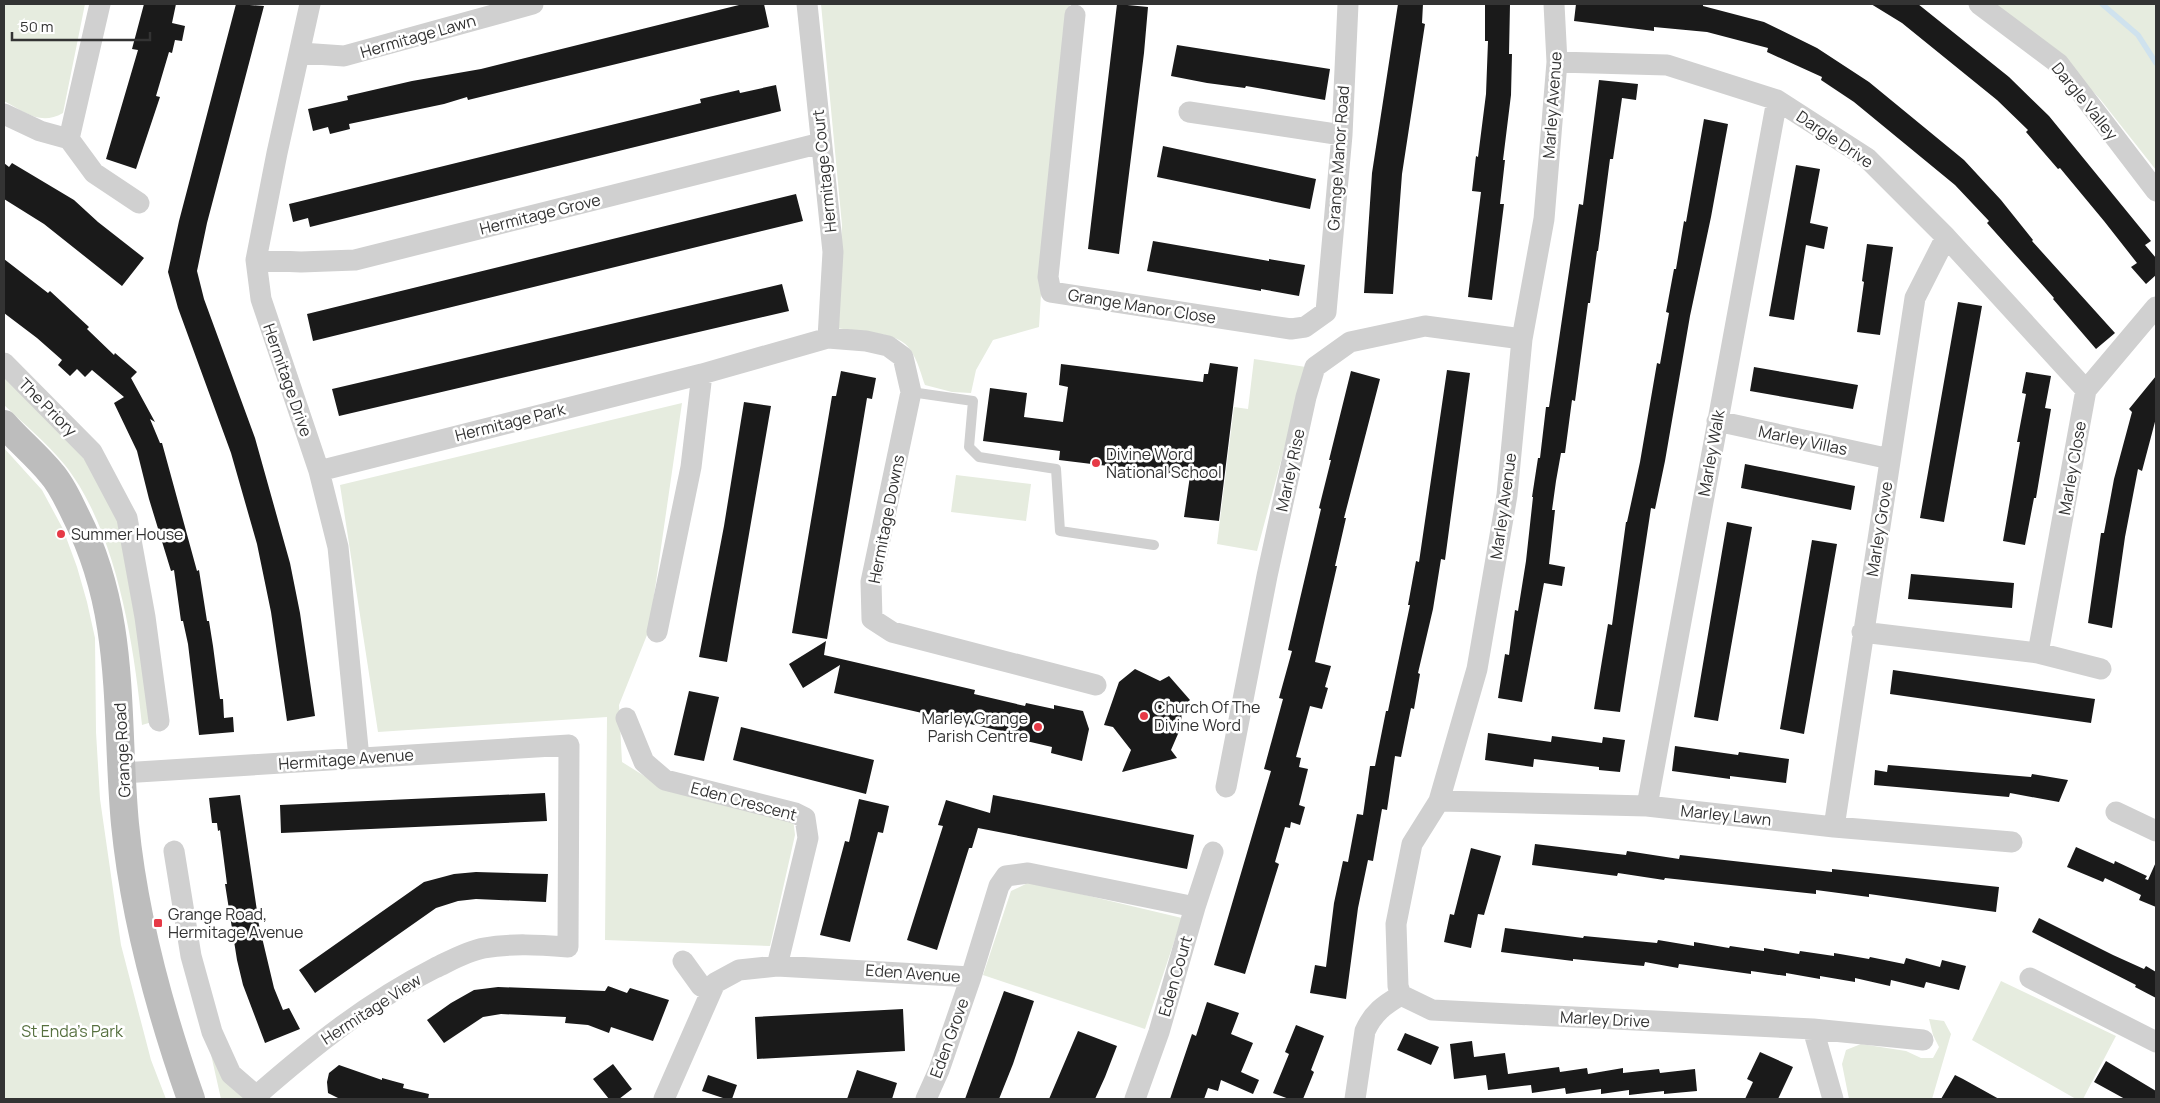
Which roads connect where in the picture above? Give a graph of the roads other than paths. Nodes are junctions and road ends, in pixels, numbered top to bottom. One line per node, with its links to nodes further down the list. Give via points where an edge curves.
1 (100, 4): 15 (street)
2 (310, 4): 9 (street, Hermitage Drive)
3 (533, 4): 9 (street, Hermitage Lawn, via 344,56)
4 (807, 4): 16 (street, Hermitage Court)
5 (1348, 4): 14 (street, Grange Manor Road)
6 (1554, 4): 10 (street, Marley Avenue)
7 (1979, 4): 17 (street, Dargle Valley, via 2059,64)
8 (1074, 15): 22 (street, Grange Manor Close, via 1048,277 1051,292 1291,329 1305,327)
9 (301, 53): 20 (street, Hermitage Drive)
10 (1557, 62): 11 (street, Dargle Drive, via 1667,65); 24 (street, Marley Avenue, via 1544,219)
11 (1777, 100): 19 (street, Dargle Drive, via 1867,158); 29 (street, Marley Walk)
12 (1189, 112): 14 (street)
13 (4, 114): 15 (street)
14 (1342, 135): 22 (street, Grange Manor Road)
15 (69, 139): 18 (street, via 94,173)
16 (821, 143): 20 (street, Hermitage Grove, via 355,260); 23 (street, Hermitage Court, via 833,252)
17 (2156, 191)
18 (139, 203)
19 (1946, 237): 27 (street, Dargle Drive); 31 (street, Marley Grove, via 1915,298)
20 (256, 260): 32 (street, Hermitage Drive, via 261,299)
21 (2156, 307): 27 (street, Marley Close)
22 (1326, 312)
23 (828, 338): 26 (street, Hermitage Park); 28 (street, Hermitage Downs, via 888,346 903,357)
24 (1522, 339): 44 (street, Marley Rise, via 1425,326 1350,342 1315,367 1267,576); 45 (street, Marley Avenue, via 1507,495 1477,669)
25 (4, 363): 40 (street, The Priory, via 92,452 127,518)
26 (702, 374): 32 (street, Hermitage Park); 34 (street, via 691,467)
27 (2086, 390): 36 (street, Marley Close)
28 (911, 392): 33 (lane, via 973,401 969,447 979,457 1056,469 1060,531); 38 (street, Hermitage Downs, via 871,582 872,619 892,632)
29 (1717, 421): 31 (street, Marley Villas); 46 (street, Marley Walk)
30 (4, 424): 43 (main road, Grange Road, via 52,474 97,564 115,649)
31 (1890, 459): 35 (street, Marley Grove)
32 (319, 470): 42 (street, Hermitage Drive, via 338,547)
33 (1154, 545)
34 (657, 632)
35 (1862, 632): 36 (street); 48 (street, Marley Grove)
36 (2038, 653): 37 (street)
37 (2101, 669)
38 (1096, 685)
39 (626, 718): 55 (street, Eden Crescent, via 644,762 665,780 805,818 808,838)
40 (159, 721)
41 (569, 745): 42 (street, Hermitage Avenue); 64 (street, Hermitage View, via 568,947 483,948 451,960 400,986 314,1046)
42 (359, 758): 43 (street, Hermitage Avenue)
43 (122, 773): 63 (main road, Grange Road, via 125,824 139,918)
44 (1226, 787)
45 (1440, 801): 46 (street, Marley Lawn); 59 (street, Marley Avenue, via 1412,844 1396,924)
46 (1647, 806): 48 (street, Marley Lawn)
47 (2116, 812): 49 (street)
48 (1834, 827): 50 (street, Marley Lawn)
49 (2156, 831)
50 (2012, 842)
51 (174, 851): 64 (street, via 191,956 212,1032 231,1074)
52 (1213, 852): 53 (street, Eden Court)
53 (1195, 907): 56 (street, Eden Avenue, via 1028,873 1006,876 999,886); 67 (street, Eden Court, via 1159,1032)
54 (682, 960): 58 (street, via 701,986)
55 (777, 966): 56 (street, Eden Avenue); 58 (street, Eden Avenue, via 739,970)
56 (972, 977): 66 (street, Eden Grove)
57 (2030, 978): 62 (street)
58 (713, 987): 65 (street)
59 (1401, 995): 60 (street, Marley Drive, via 1432,1010); 68 (street, via 1379,1008 1367,1026)
60 (1813, 1029): 61 (street, Marley Drive); 69 (street)
61 (1923, 1040)
62 (2156, 1042)
63 (190, 1096)
64 (258, 1098)
65 (664, 1099)
66 (926, 1099)
67 (1135, 1099)
68 (1355, 1099)
69 (1834, 1099)

